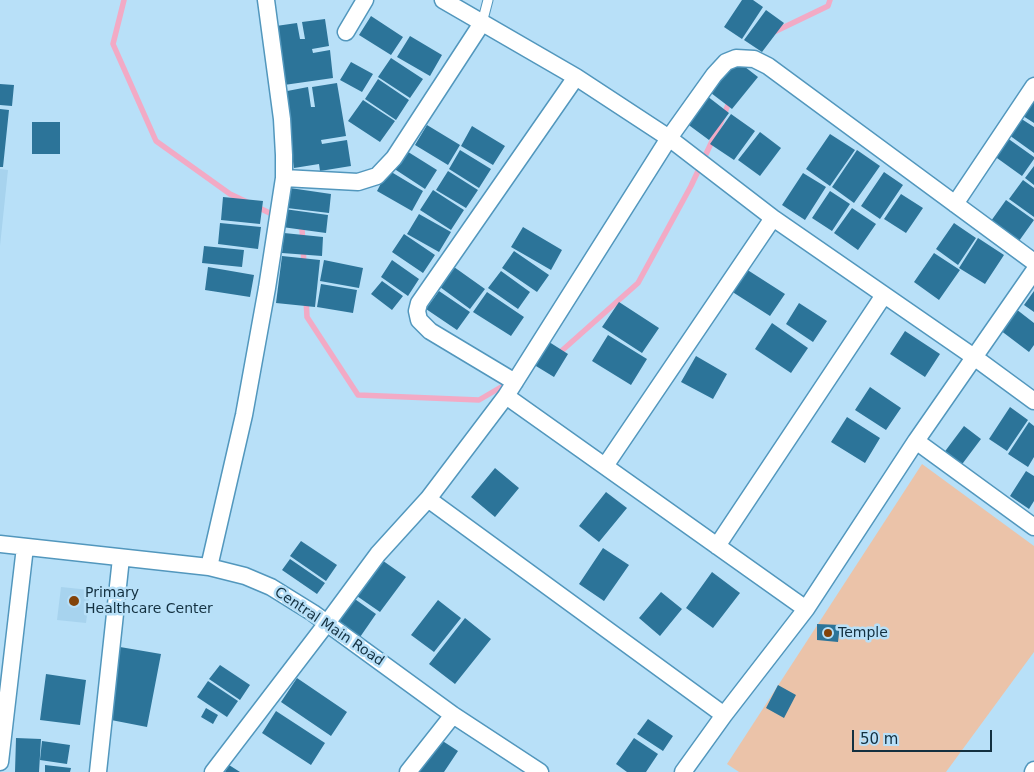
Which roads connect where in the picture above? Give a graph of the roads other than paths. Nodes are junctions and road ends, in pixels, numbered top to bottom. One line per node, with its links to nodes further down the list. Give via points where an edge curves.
1 (266, 0): 10 (street, via 282,119)
2 (365, 0): 6 (street)
3 (443, 0): 5 (street)
4 (488, 0): 5 (lane)
5 (482, 23): 7 (street); 10 (street, via 394,158 377,176 358,182)
6 (346, 32)
7 (576, 78): 9 (street); 17 (street, via 419,303 417,311 419,320 430,331)
8 (1034, 86): 11 (street)
9 (669, 138): 11 (street, via 726,62 736,58 754,59 768,66); 12 (street); 17 (street)
10 (284, 178): 28 (street, via 246,405)
11 (955, 204): 13 (street)
12 (773, 218): 15 (street); 21 (street)
13 (1034, 262)
14 (1034, 270): 16 (street)
15 (884, 295): 16 (street); 25 (street)
16 (974, 357): 19 (street); 20 (street)
17 (515, 382): 18 (street)
18 (506, 396): 21 (street); 22 (street)
19 (1034, 401)
20 (916, 441): 23 (street); 29 (street)
21 (605, 466): 25 (street)
22 (428, 498): 30 (street, via 378,554); 32 (street)
23 (1034, 527)
24 (0, 544): 26 (street, Central Main Road)
25 (717, 546): 29 (street)
26 (24, 547): 27 (street, Central Main Road); 33 (street)
27 (121, 558): 28 (street, Central Main Road); 34 (street)
28 (210, 567): 30 (street, Central Main Road, via 271,587)
29 (806, 609): 32 (street)
30 (327, 623): 31 (street, Central Main Road); 35 (street)
31 (453, 715): 36 (street); 37 (street, Central Main Road)
32 (724, 716): 38 (street)
33 (0, 762)
34 (98, 772)
35 (213, 772)
36 (408, 772)
37 (540, 772)
38 (683, 772)

